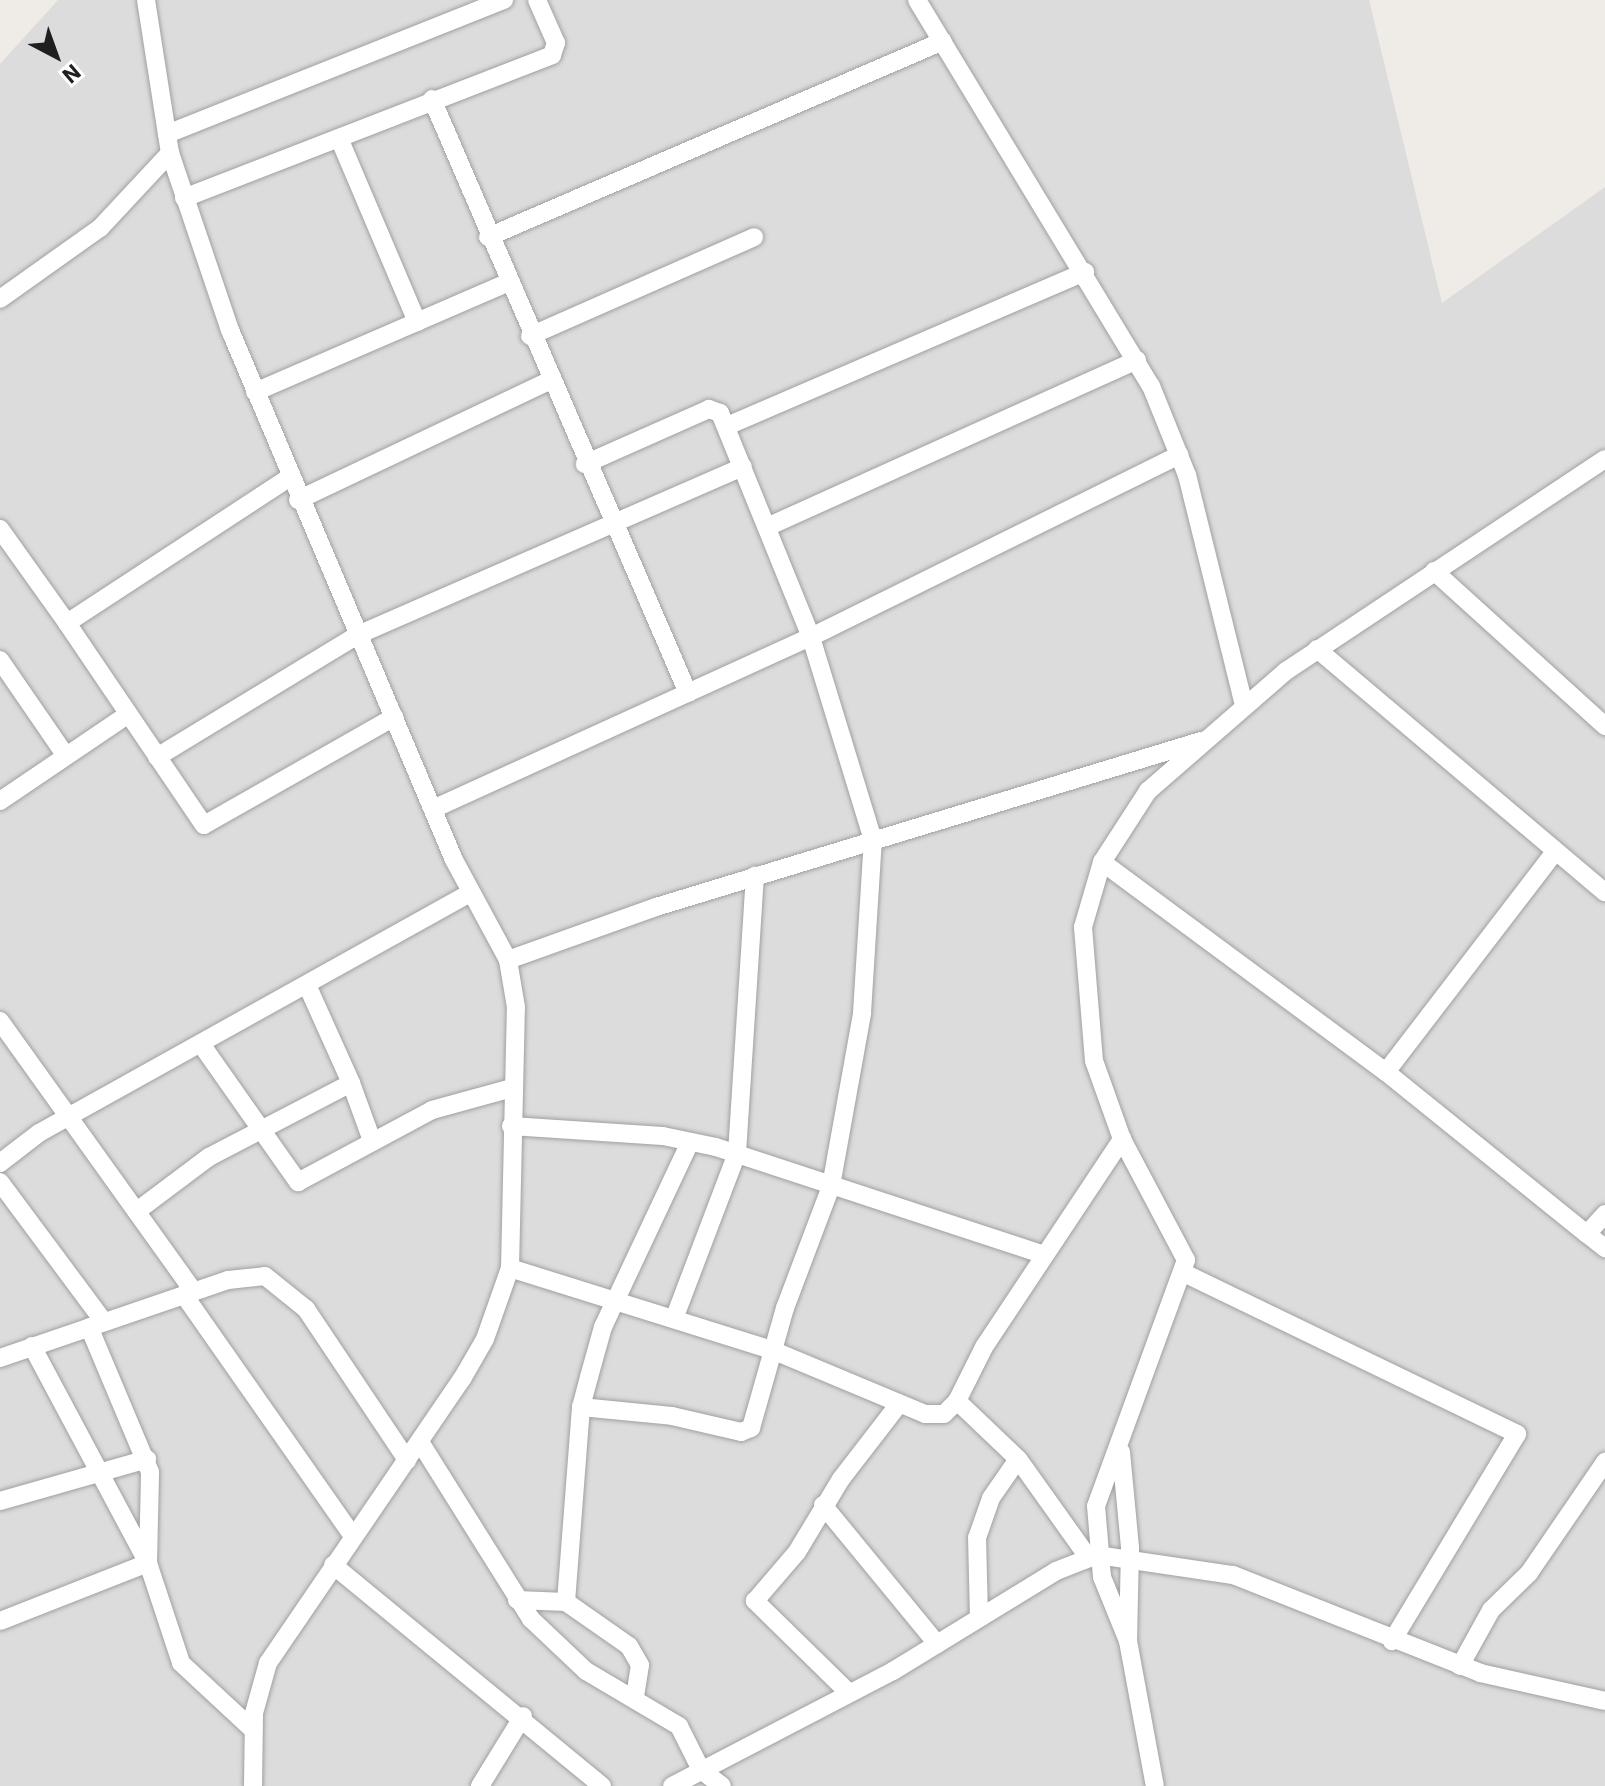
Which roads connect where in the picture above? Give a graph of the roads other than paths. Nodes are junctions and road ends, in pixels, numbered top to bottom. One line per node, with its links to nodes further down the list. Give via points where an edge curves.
1 (146, 0): 8 (street)
2 (504, 0): 8 (street)
3 (537, 0): 6 (street, via 556,43 554,53)
4 (917, 0): 5 (street)
5 (943, 41): 10 (street); 12 (street)
6 (432, 99): 7 (street); 10 (street)
7 (339, 138): 9 (street); 15 (street)
8 (168, 143): 9 (street); 14 (street, via 100,228)
9 (184, 198): 19 (street)
10 (488, 237): 13 (street)
11 (754, 237): 16 (street)
12 (1085, 272): 17 (street); 20 (street)
13 (507, 283): 15 (street); 16 (street)
14 (0, 299)
15 (417, 322): 19 (street)
16 (530, 336): 18 (street)
17 (1137, 360): 21 (street); 28 (street)
18 (549, 381): 23 (street); 26 (street)
19 (255, 392): 25 (street)
20 (727, 426): 23 (street, via 720,413 709,409); 24 (street)
21 (1180, 455): 33 (street); 37 (street)
22 (1605, 459): 30 (street)
23 (585, 464): 27 (street)
24 (743, 467): 27 (street); 28 (street)
25 (289, 478): 26 (street); 31 (street)
26 (298, 500): 32 (street)
27 (610, 521): 32 (street); 36 (street)
28 (767, 527): 33 (street)
29 (0, 529): 31 (street)
30 (1434, 571): 34 (street); 40 (street)
31 (67, 623): 38 (street)
32 (358, 635): 39 (street); 43 (street)
33 (811, 637): 36 (street); 46 (street)
34 (1317, 649): 37 (street); 47 (street)
35 (0, 660): 42 (street)
36 (688, 693): 45 (street)
37 (1244, 706): 41 (street)
38 (127, 715): 42 (street); 43 (street)
39 (394, 717): 43 (street, via 209,827); 45 (street)
40 (1605, 726)
41 (1201, 741): 46 (street); 48 (street, via 1148,791)
42 (66, 756): 44 (street)
43 (157, 757)
44 (1, 798)
45 (433, 809): 51 (street)
46 (873, 840): 49 (street); 69 (street, via 860,1026)
47 (1555, 852): 50 (street); 57 (street)
48 (1102, 862): 57 (street); 64 (street, via 1083,927 1085,997 1094,1061)
49 (755, 876): 52 (street); 66 (street)
50 (1605, 892)
51 (470, 893): 52 (street); 53 (street)
52 (508, 960): 59 (street, via 516,1007)
53 (307, 985): 55 (street); 58 (street)
54 (0, 1021): 56 (street)
55 (201, 1044): 60 (street); 62 (street)
56 (8, 1047): 60 (street)
57 (1386, 1072): 72 (street)
58 (351, 1083): 62 (street); 63 (street)
59 (512, 1088): 61 (street); 63 (street, via 432,1110)
60 (71, 1116): 67 (street); 70 (street)
61 (511, 1126): 65 (street); 75 (street)
62 (260, 1132): 63 (street, via 298,1182); 70 (street, via 194,1166)
63 (371, 1138)
64 (1122, 1139): 74 (street); 76 (street, via 1183,1247)
65 (690, 1142): 66 (street); 78 (street)
66 (737, 1153): 69 (street); 79 (street)
67 (0, 1163)
68 (0, 1182): 80 (street)
69 (831, 1186): 74 (street); 82 (street)
70 (137, 1211): 77 (street)
71 (1605, 1214): 72 (street)
72 (1587, 1234): 73 (street)
73 (1605, 1248)
74 (1044, 1255): 84 (street)
75 (510, 1268): 78 (street); 87 (street, via 485,1339)
76 (1184, 1273): 88 (street); 106 (street, via 1517,1434)
77 (189, 1293): 80 (street); 91 (street, via 251,1274 292,1294); 96 (street)
78 (615, 1300): 79 (street); 86 (street)
79 (674, 1319): 82 (street)
80 (97, 1325): 81 (street); 89 (street)
81 (32, 1346): 83 (street); 93 (street)
82 (772, 1350): 85 (street); 86 (street, via 747,1431)
83 (0, 1358)
84 (957, 1401): 85 (street, via 934,1416); 90 (street)
85 (899, 1404): 95 (street)
86 (581, 1407): 102 (street)
87 (420, 1442): 91 (street); 101 (street)
88 (1121, 1452): 97 (street, via 1096,1506); 98 (street)
89 (147, 1459): 93 (street); 99 (street, via 153,1497)
90 (1018, 1459): 97 (street); 103 (street, via 991,1498 977,1538)
91 (407, 1460): 96 (street)
92 (1605, 1462): 108 (street, via 1529,1573 1491,1610)
93 (99, 1476): 94 (street); 99 (street)
94 (0, 1501)
95 (823, 1505): 107 (street); 109 (street, via 797,1552 755,1601)
96 (353, 1536): 100 (street)
97 (1093, 1556): 98 (street); 103 (street); 105 (street)
98 (1130, 1558): 105 (street); 106 (street, via 1233,1575)
99 (148, 1563): 104 (street); 113 (street, via 181,1663)
100 (333, 1565): 112 (street); 113 (street, via 268,1663)
101 (517, 1600): 102 (street); 110 (street, via 572,1661)
102 (566, 1602): 110 (street, via 637,1655)
103 (979, 1618): 107 (street)
104 (0, 1621)
105 (1128, 1641): 120 (street)
106 (1392, 1641): 108 (street)
107 (937, 1644): 109 (street)
108 (1460, 1666): 111 (street)
109 (849, 1693): 114 (street)
110 (635, 1696): 114 (street, via 685,1732)
111 (1605, 1701)
112 (523, 1716): 116 (street); 117 (street)
113 (253, 1730): 115 (street)
114 (701, 1770): 118 (street); 119 (street)
115 (253, 1786)
116 (480, 1786)
117 (602, 1786)
118 (672, 1786)
119 (722, 1786)
120 (1155, 1786)

